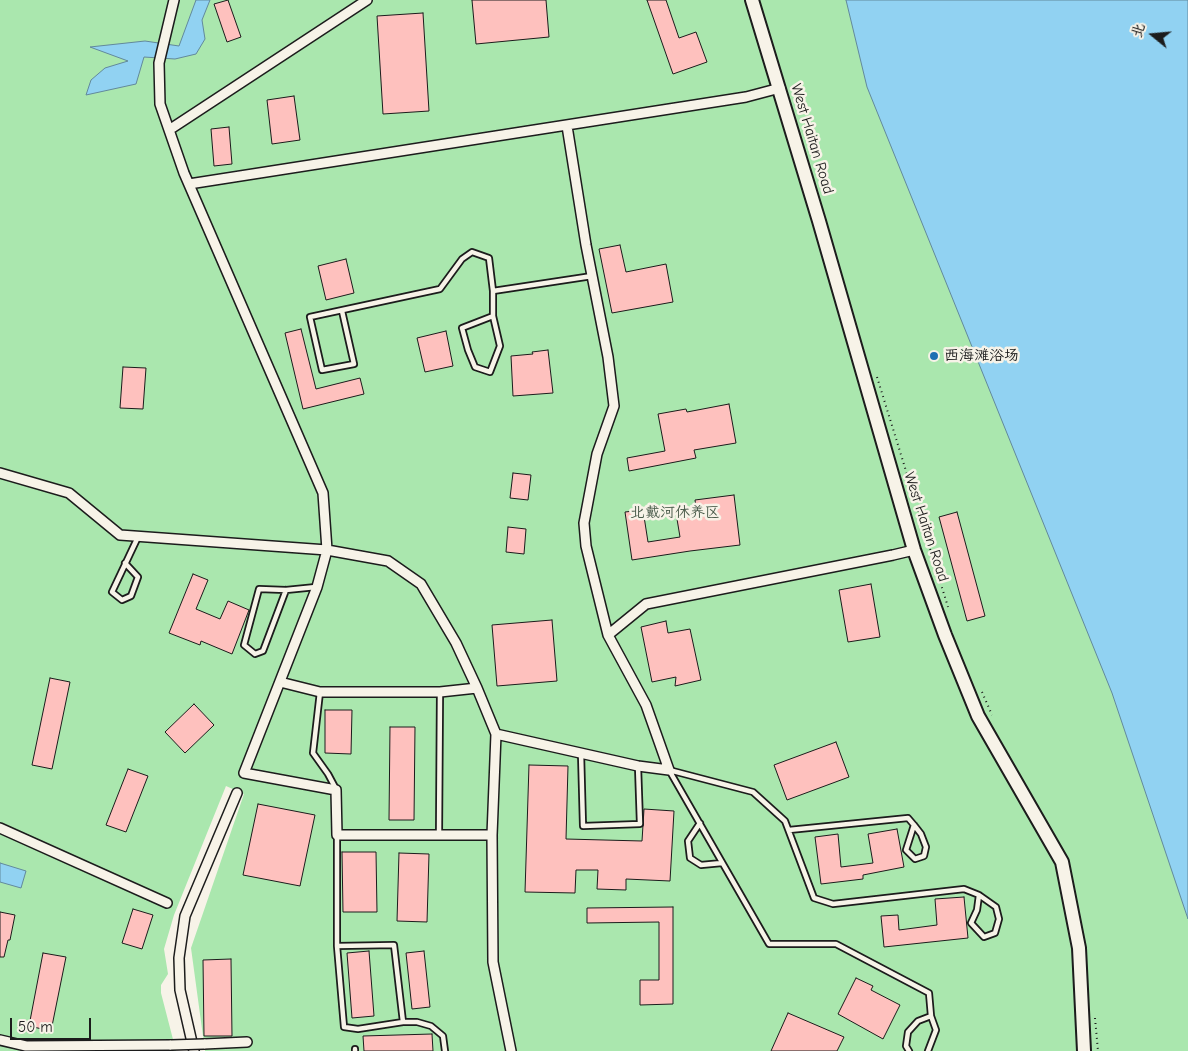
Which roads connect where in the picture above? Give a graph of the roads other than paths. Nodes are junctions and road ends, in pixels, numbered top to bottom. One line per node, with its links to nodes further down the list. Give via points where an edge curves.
1 (174, 0): 6 (street, via 159,62 160,104)
2 (367, 0): 6 (street)
3 (752, 0): 4 (main road, West Haitan Road)
4 (780, 88): 5 (street, via 746,98); 15 (main road, West Haitan Road)
5 (567, 126): 7 (street); 8 (street)
6 (169, 130): 7 (street)
7 (189, 184): 14 (street, via 323,493)
8 (592, 276): 9 (lane); 19 (street, via 614,406 597,454 584,523 586,546)
9 (493, 292): 10 (lane, via 489,258 472,252 462,259 440,290); 11 (lane)
10 (342, 310): 10 (lane, via 310,317 322,370 354,364)
11 (493, 316): 11 (lane, via 462,328 474,367 490,372 500,346)
12 (0, 473): 13 (street, via 69,493 120,535)
13 (138, 536): 14 (street); 16 (lane)
14 (327, 550): 17 (street); 21 (street, via 388,561 420,584 456,643)
15 (914, 550): 19 (street, via 646,604); 50 (main road, West Haitan Road, via 978,716 1062,862 1079,948)
16 (126, 563): 16 (lane, via 112,592 122,600 131,596 138,577)
17 (317, 587): 18 (lane); 20 (street)
18 (286, 590): 18 (lane, via 259,589 244,644 256,654 263,651)
19 (608, 635): 27 (street, via 646,705)
20 (280, 682): 22 (street); 28 (street, via 244,773)
21 (477, 688): 23 (street); 24 (street)
22 (320, 692): 23 (street); 28 (lane, via 313,753)
23 (440, 692): 35 (lane)
24 (496, 734): 25 (street); 36 (street)
25 (581, 753): 26 (street); 26 (lane, via 583,826 640,824)
26 (638, 766): 27 (street)
27 (669, 770): 30 (lane); 33 (lane, via 753,792 786,821)
28 (336, 790): 34 (street)
29 (237, 794): 45 (street, via 185,916 179,958 180,990)
30 (700, 823): 37 (lane); 37 (lane, via 688,841 690,858 701,866)
31 (914, 825): 31 (lane, via 926,847 924,856 914,859 906,850); 33 (lane, via 908,818)
32 (0, 828): 39 (street)
33 (789, 830): 38 (lane, via 814,898 833,904 964,889)
34 (337, 835): 35 (street); 40 (lane)
35 (439, 835): 36 (street)
36 (492, 835): 47 (street, via 493,962)
37 (722, 863): 41 (lane, via 769,944 836,944 930,993)
38 (979, 895): 38 (lane, via 996,907 999,919 995,933 984,937 971,923)
39 (167, 903)
40 (337, 946): 42 (lane, via 394,945); 42 (lane, via 344,1027 358,1029)
41 (931, 1016): 48 (lane, via 918,1021 908,1032 906,1046); 49 (lane, via 936,1030)
42 (402, 1022): 46 (lane, via 431,1026 443,1036)
43 (247, 1042): 44 (street, bridge)
44 (5, 1044)
45 (194, 1051)
46 (445, 1051)
47 (511, 1051)
48 (909, 1051)
49 (928, 1051)
50 (1084, 1051)

